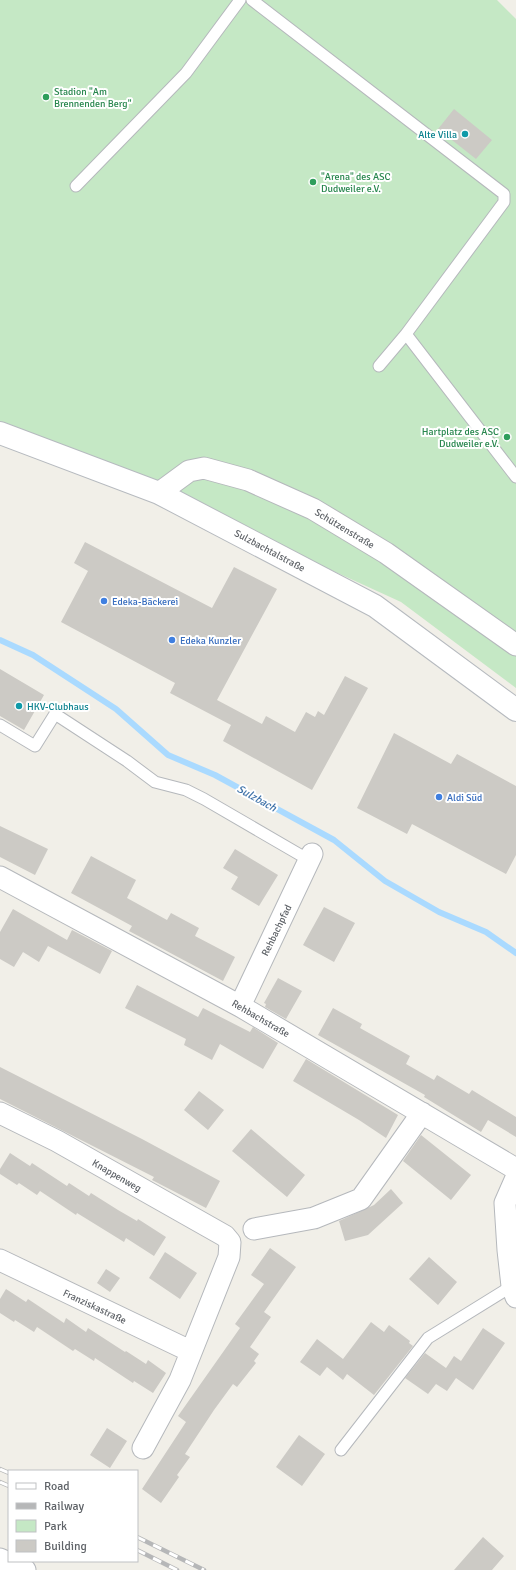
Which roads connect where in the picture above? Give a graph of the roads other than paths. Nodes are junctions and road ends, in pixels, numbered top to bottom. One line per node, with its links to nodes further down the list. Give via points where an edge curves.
1 (240, 0): 3 (lane, via 186,73)
2 (252, 0): 4 (lane, via 504,194 504,202)
3 (76, 186)
4 (406, 334): 5 (lane); 7 (lane)
5 (379, 366)
6 (0, 433): 8 (main road, Sulzbachtalstraße)
7 (516, 477)
8 (159, 493): 9 (street, Schützenstraße, via 189,471 204,468 248,480 313,509 386,553); 10 (main road, Sulzbachtalstraße, via 375,606)
9 (516, 645)
10 (516, 710)
11 (0, 725): 12 (lane, via 35,746 55,714 155,782 186,790)
12 (311, 857): 14 (street, Rehbachpfad)
13 (0, 877): 14 (street, Rehbachstraße)
14 (240, 1006): 16 (street, Rehbachstraße)
15 (0, 1113): 22 (street, Knappenweg, via 57,1141 225,1236 230,1242 229,1257)
16 (422, 1113): 17 (street, Rehbachstraße); 19 (street, via 361,1199 314,1218)
17 (516, 1168)
18 (516, 1178): 21 (street, via 505,1203)
19 (254, 1229)
20 (0, 1260): 22 (street, Franziskastraße)
21 (514, 1292): 24 (lane, via 428,1338)
22 (190, 1350): 23 (street, via 180,1380)
23 (143, 1448)
24 (341, 1450)
25 (0, 1559): 26 (street)
26 (25, 1570)

